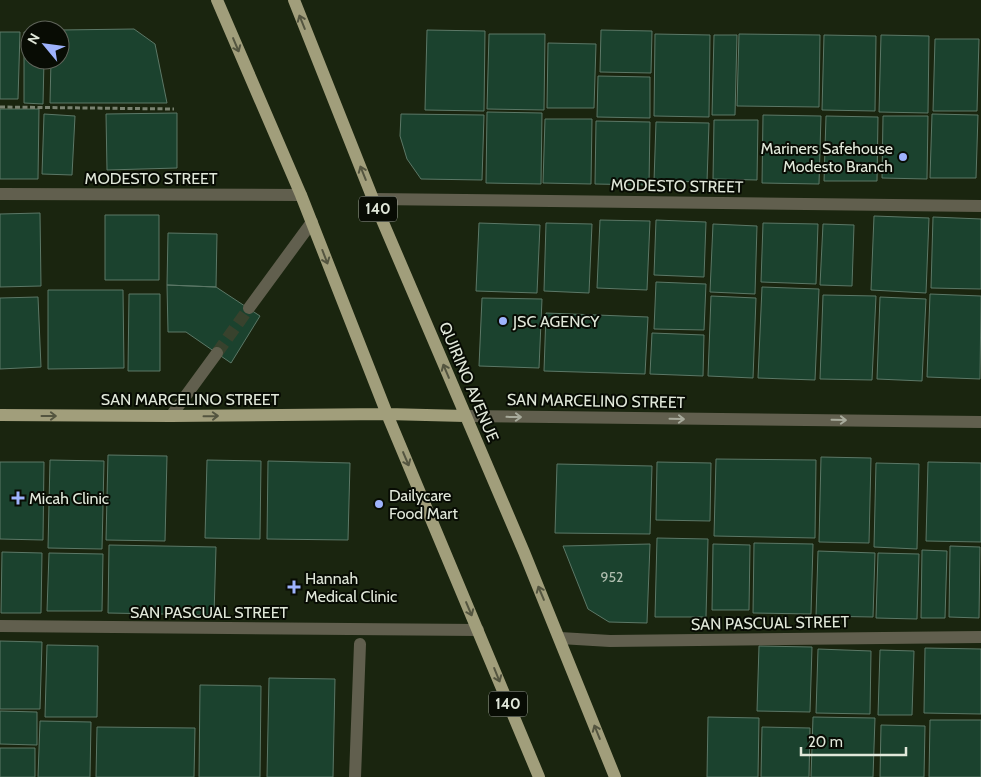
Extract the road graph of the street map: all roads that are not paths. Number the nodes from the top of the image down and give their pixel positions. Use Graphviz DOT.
graph roads {
  1 [pos="217,0"];
  2 [pos="294,0"];
  3 [pos="0,194"];
  4 [pos="301,195"];
  5 [pos="374,199"];
  6 [pos="981,206"];
  7 [pos="312,222"];
  8 [pos="249,308"];
  9 [pos="217,353"];
  10 [pos="387,414"];
  11 [pos="0,415"];
  12 [pos="171,416"];
  13 [pos="465,416"];
  14 [pos="981,422"];
  15 [pos="0,626"];
  16 [pos="478,630"];
  17 [pos="981,637"];
  18 [pos="560,638"];
  19 [pos="360,644"];
  20 [pos="355,777"];
  21 [pos="538,777"];
  22 [pos="615,777"];
  1 -- 4 [label="main road, 140, one-way"];
  5 -- 2 [label="main road, QUIRINO AVENUE / 140, one-way"];
  3 -- 4 [label="street, MODESTO STREET"];
  4 -- 7 [label="main road, 140"];
  5 -- 6 [label="street, MODESTO STREET"];
  13 -- 5 [label="main road, QUIRINO AVENUE / 140, one-way"];
  7 -- 8 [label="street"];
  7 -- 10 [label="main road, 140, one-way"];
  9 -- 12 [label="street"];
  12 -- 10 [label="main road, SAN MARCELINO STREET, one-way"];
  10 -- 13 [label="main road, SAN MARCELINO STREET"];
  10 -- 16 [label="main road, 140, one-way"];
  11 -- 12 [label="main road, SAN MARCELINO STREET, one-way"];
  13 -- 14 [label="street, SAN MARCELINO STREET, one-way"];
  18 -- 13 [label="main road, QUIRINO AVENUE / 140, one-way"];
  15 -- 16 [label="street, SAN PASCUAL STREET"];
  16 -- 21 [label="main road, 140, one-way"];
  17 -- 18 [label="street, SAN PASCUAL STREET"];
  22 -- 18 [label="main road, QUIRINO AVENUE / 140, one-way"];
  19 -- 20 [label="street"];
}
